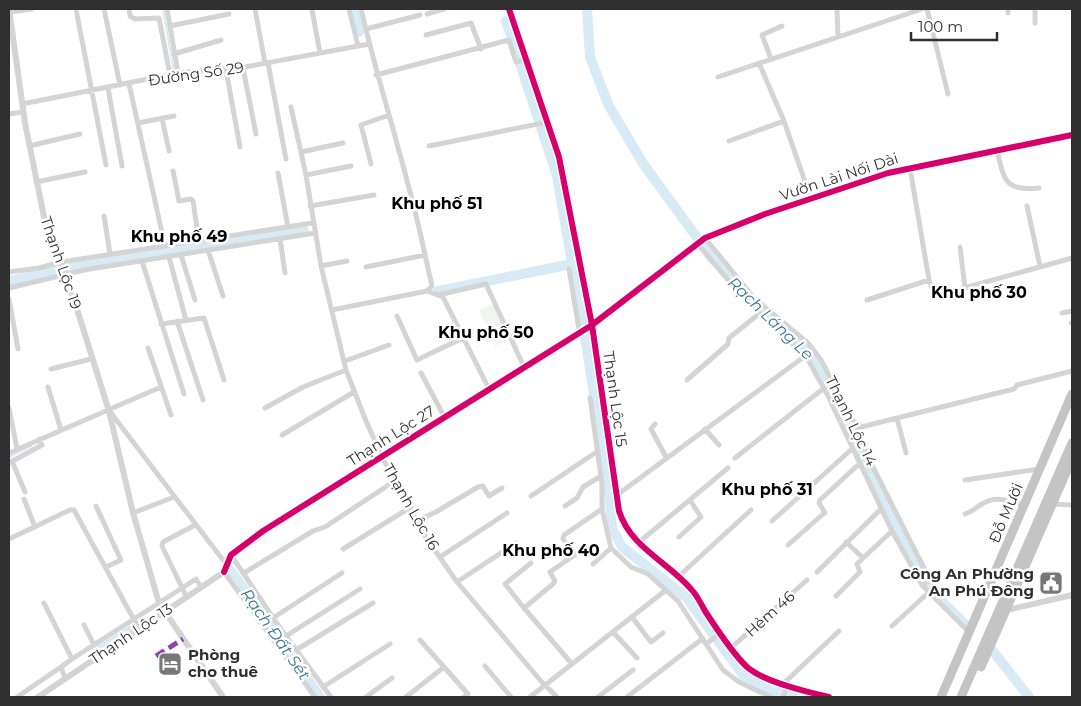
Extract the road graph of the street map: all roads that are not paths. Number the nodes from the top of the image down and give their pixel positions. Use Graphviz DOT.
graph roads {
  1 [pos="32,9"];
  2 [pos="76,9"];
  3 [pos="104,9"];
  4 [pos="129,9"];
  5 [pos="167,9"];
  6 [pos="255,9"];
  7 [pos="349,9"];
  8 [pos="361,9"];
  9 [pos="444,9"];
  10 [pos="509,9"];
  11 [pos="837,9"];
  12 [pos="922,9"];
  13 [pos="928,9"];
  14 [pos="1035,9"];
  15 [pos="312,10"];
  16 [pos="10,13"];
  17 [pos="229,14"];
  18 [pos="427,14"];
  19 [pos="420,15"];
  20 [pos="1035,23"];
  21 [pos="170,26"];
  22 [pos="782,26"];
  23 [pos="366,29"];
  24 [pos="426,35"];
  25 [pos="838,37"];
  26 [pos="221,40"];
  27 [pos="369,44"];
  28 [pos="358,46"];
  29 [pos="481,49"];
  30 [pos="320,53"];
  31 [pos="174,54"];
  32 [pos="771,59"];
  33 [pos="522,61"];
  34 [pos="267,63"];
  35 [pos="759,63"];
  36 [pos="243,68"];
  37 [pos="226,70"];
  38 [pos="178,73"];
  39 [pos="170,75"];
  40 [pos="376,75"];
  41 [pos="718,77"];
  42 [pos="129,84"];
  43 [pos="120,85"];
  44 [pos="108,88"];
  45 [pos="92,91"];
  46 [pos="948,94"];
  47 [pos="291,107"];
  48 [pos="23,108"];
  49 [pos="9,114"];
  50 [pos="388,115"];
  51 [pos="174,116"];
  52 [pos="162,118"];
  53 [pos="784,120"];
  54 [pos="546,122"];
  55 [pos="138,123"];
  56 [pos="80,134"];
  57 [pos="256,134"];
  58 [pos="1072,134"];
  59 [pos="729,141"];
  60 [pos="343,143"];
  61 [pos="29,146"];
  62 [pos="428,146"];
  63 [pos="240,147"];
  64 [pos="997,150"];
  65 [pos="169,151"];
  66 [pos="302,152"];
  67 [pos="286,159"];
  68 [pos="371,164"];
  69 [pos="106,165"];
  70 [pos="122,166"];
  71 [pos="351,166"];
  72 [pos="910,168"];
  73 [pos="172,170"];
  74 [pos="84,172"];
  75 [pos="278,173"];
  76 [pos="306,175"];
  77 [pos="36,182"];
  78 [pos="1039,188"];
  79 [pos="374,194"];
  80 [pos="811,199"];
  81 [pos="310,206"];
  82 [pos="1027,206"];
  83 [pos="104,216"];
  84 [pos="313,222"];
  85 [pos="288,227"];
  86 [pos="316,233"];
  87 [pos="280,239"];
  88 [pos="199,241"];
  89 [pos="700,241"];
  90 [pos="165,246"];
  91 [pos="960,246"];
  92 [pos="208,250"];
  93 [pos="110,254"];
  94 [pos="181,255"];
  95 [pos="425,255"];
  96 [pos="169,257"];
  97 [pos="1072,258"];
  98 [pos="142,261"];
  99 [pos="347,261"];
  100 [pos="61,262"];
  101 [pos="322,266"];
  102 [pos="366,266"];
  103 [pos="1040,266"];
  104 [pos="569,269"];
  105 [pos="9,272"];
  106 [pos="285,273"];
  107 [pos="66,274"];
  108 [pos="929,280"];
  109 [pos="9,288"];
  110 [pos="965,288"];
  111 [pos="427,291"];
  112 [pos="438,295"];
  113 [pos="224,296"];
  114 [pos="9,299"];
  115 [pos="195,300"];
  116 [pos="867,300"];
  117 [pos="332,310"];
  118 [pos="1072,311"];
  119 [pos="760,313"];
  120 [pos="1062,313"];
  121 [pos="397,316"];
  122 [pos="186,320"];
  123 [pos="177,321"];
  124 [pos="160,324"];
  125 [pos="590,326"];
  126 [pos="580,332"];
  127 [pos="463,338"];
  128 [pos="389,345"];
  129 [pos="148,348"];
  130 [pos="18,349"];
  131 [pos="91,358"];
  132 [pos="808,358"];
  133 [pos="345,361"];
  134 [pos="524,367"];
  135 [pos="52,369"];
  136 [pos="346,370"];
  137 [pos="1072,371"];
  138 [pos="422,373"];
  139 [pos="224,380"];
  140 [pos="687,380"];
  141 [pos="48,387"];
  142 [pos="161,388"];
  143 [pos="824,388"];
  144 [pos="488,389"];
  145 [pos="837,389"];
  146 [pos="354,392"];
  147 [pos="184,394"];
  148 [pos="827,394"];
  149 [pos="1072,394"];
  150 [pos="590,398"];
  151 [pos="203,400"];
  152 [pos="603,402"];
  153 [pos="590,405"];
  154 [pos="9,408"];
  155 [pos="265,408"];
  156 [pos="1072,409"];
  157 [pos="109,411"];
  158 [pos="171,415"];
  159 [pos="445,418"];
  160 [pos="896,418"];
  161 [pos="655,424"];
  162 [pos="858,428"];
  163 [pos="705,429"];
  164 [pos="61,430"];
  165 [pos="282,434"];
  166 [pos="608,436"];
  167 [pos="39,439"];
  168 [pos="596,439"];
  169 [pos="1072,443"];
  170 [pos="719,445"];
  171 [pos="17,449"];
  172 [pos="852,449"];
  173 [pos="598,452"];
  174 [pos="9,453"];
  175 [pos="906,453"];
  176 [pos="382,457"];
  177 [pos="666,458"];
  178 [pos="735,458"];
  179 [pos="1072,459"];
  180 [pos="10,462"];
  181 [pos="859,464"];
  182 [pos="728,468"];
  183 [pos="1040,469"];
  184 [pos="601,476"];
  185 [pos="396,480"];
  186 [pos="965,480"];
  187 [pos="502,488"];
  188 [pos="24,492"];
  189 [pos="617,495"];
  190 [pos="531,496"];
  191 [pos="174,497"];
  192 [pos="24,499"];
  193 [pos="690,500"];
  194 [pos="1053,504"];
  195 [pos="1024,505"];
  196 [pos="1072,505"];
  197 [pos="96,506"];
  198 [pos="566,506"];
  199 [pos="411,507"];
  200 [pos="882,509"];
  201 [pos="602,510"];
  202 [pos="752,510"];
  203 [pos="133,513"];
  204 [pos="507,513"];
  205 [pos="965,514"];
  206 [pos="418,520"];
  207 [pos="772,521"];
  208 [pos="195,525"];
  209 [pos="35,526"];
  210 [pos="892,530"];
  211 [pos="679,538"];
  212 [pos="9,539"];
  213 [pos="846,542"];
  214 [pos="516,543"];
  215 [pos="638,543"];
  216 [pos="567,544"];
  217 [pos="788,545"];
  218 [pos="611,548"];
  219 [pos="343,549"];
  220 [pos="579,552"];
  221 [pos="231,555"];
  222 [pos="440,557"];
  223 [pos="863,558"];
  224 [pos="531,563"];
  225 [pos="226,564"];
  226 [pos="593,564"];
  227 [pos="106,567"];
  228 [pos="224,572"];
  229 [pos="817,572"];
  230 [pos="244,573"];
  231 [pos="342,573"];
  232 [pos="679,576"];
  233 [pos="808,580"];
  234 [pos="457,582"];
  235 [pos="922,585"];
  236 [pos="182,588"];
  237 [pos="201,588"];
  238 [pos="360,589"];
  239 [pos="666,590"];
  240 [pos="928,593"];
  241 [pos="1072,595"];
  242 [pos="186,596"];
  243 [pos="836,596"];
  244 [pos="44,603"];
  245 [pos="159,603"];
  246 [pos="373,603"];
  247 [pos="524,608"];
  248 [pos="1003,611"];
  249 [pos="164,612"];
  250 [pos="632,617"];
  251 [pos="273,618"];
  252 [pos="134,619"];
  253 [pos="84,625"];
  254 [pos="892,626"];
  255 [pos="139,629"];
  256 [pos="839,631"];
  257 [pos="613,632"];
  258 [pos="969,632"];
  259 [pos="663,633"];
  260 [pos="721,633"];
  261 [pos="286,636"];
  262 [pos="702,638"];
  263 [pos="420,640"];
  264 [pos="390,644"];
  265 [pos="706,644"];
  266 [pos="92,647"];
  267 [pos="732,647"];
  268 [pos="296,650"];
  269 [pos="98,657"];
  270 [pos="637,658"];
  271 [pos="72,659"];
  272 [pos="572,664"];
  273 [pos="61,666"];
  274 [pos="485,666"];
  275 [pos="444,668"];
  276 [pos="633,670"];
  277 [pos="65,678"];
  278 [pos="392,678"];
  279 [pos="544,685"];
  280 [pos="785,685"];
  281 [pos="323,687"];
  282 [pos="41,696"];
  283 [pos="467,696"];
  284 [pos="17,697"];
  285 [pos="223,697"];
  286 [pos="315,697"];
  287 [pos="331,697"];
  288 [pos="366,697"];
  289 [pos="406,697"];
  290 [pos="511,697"];
  291 [pos="530,697"];
  292 [pos="557,697"];
  293 [pos="598,697"];
  294 [pos="628,697"];
  295 [pos="771,697"];
  296 [pos="783,697"];
  297 [pos="829,697"];
  298 [pos="941,697"];
  299 [pos="947,697"];
  300 [pos="961,697"];
  301 [pos="967,697"];
  1 -- 16 [label="street"];
  2 -- 45 [label="street"];
  3 -- 43 [label="street"];
  4 -- 39 [label="street"];
  5 -- 21 [label="street"];
  6 -- 34 [label="street"];
  7 -- 28 [label="street"];
  8 -- 23 [label="street"];
  9 -- 18 [label="street"];
  10 -- 33 [label="street, Thạnh Lộc 15"];
  11 -- 25 [label="street"];
  12 -- 25 [label="street"];
  13 -- 46 [label="street"];
  14 -- 20 [label="street"];
  15 -- 30 [label="street"];
  16 -- 48 [label="street, Thạnh Lộc 19"];
  17 -- 21 [label="street"];
  19 -- 23 [label="street"];
  21 -- 31 [label="street"];
  22 -- 32 [label="street"];
  23 -- 27 [label="street"];
  24 -- 29 [label="street"];
  25 -- 32 [label="street"];
  26 -- 31 [label="street"];
  27 -- 28 [label="street, Đường Số 29"];
  27 -- 40 [label="street"];
  28 -- 30 [label="street, Đường Số 29"];
  29 -- 33 [label="street"];
  29 -- 40 [label="street"];
  30 -- 34 [label="street, Đường Số 29"];
  31 -- 38 [label="street"];
  32 -- 35 [label="street"];
  33 -- 54 [label="street, Thạnh Lộc 15"];
  34 -- 36 [label="street, Đường Số 29"];
  34 -- 67 [label="street"];
  35 -- 41 [label="street"];
  35 -- 53 [label="street"];
  36 -- 37 [label="street, Đường Số 29"];
  36 -- 57 [label="street"];
  37 -- 38 [label="street, Đường Số 29"];
  37 -- 63 [label="street"];
  38 -- 39 [label="street, Đường Số 29"];
  39 -- 42 [label="street, Đường Số 29"];
  40 -- 50 [label="street"];
  42 -- 43 [label="street, Đường Số 29"];
  42 -- 55 [label="street"];
  43 -- 44 [label="street, Đường Số 29"];
  44 -- 45 [label="street, Đường Số 29"];
  44 -- 70 [label="street"];
  45 -- 48 [label="street, Đường Số 29"];
  45 -- 69 [label="street"];
  47 -- 66 [label="street, Thạnh Lộc 16"];
  48 -- 49 [label="street, Đường Số 29"];
  48 -- 61 [label="street, Thạnh Lộc 19"];
  50 -- 68 [label="street"];
  50 -- 95 [label="street"];
  51 -- 52 [label="street"];
  52 -- 55 [label="street"];
  52 -- 65 [label="street"];
  53 -- 59 [label="street"];
  53 -- 80 [label="street"];
  54 -- 62 [label="street"];
  54 -- 125 [label="street, Thạnh Lộc 15"];
  55 -- 90 [label="street"];
  56 -- 61 [label="street"];
  58 -- 64 [label="street, Vườn Lài Nối Dài"];
  60 -- 66 [label="street"];
  61 -- 77 [label="street, Thạnh Lộc 19"];
  64 -- 72 [label="street, Vườn Lài Nối Dài"];
  64 -- 78 [label="street"];
  66 -- 76 [label="street, Thạnh Lộc 16"];
  71 -- 76 [label="street"];
  72 -- 80 [label="street, Vườn Lài Nối Dài"];
  72 -- 108 [label="street"];
  73 -- 88 [label="street"];
  74 -- 77 [label="street"];
  75 -- 85 [label="street"];
  76 -- 81 [label="street, Thạnh Lộc 16"];
  77 -- 100 [label="street, Thạnh Lộc 19"];
  79 -- 81 [label="street"];
  80 -- 89 [label="street, Vườn Lài Nối Dài"];
  81 -- 84 [label="street, Thạnh Lộc 16"];
  82 -- 103 [label="street"];
  83 -- 93 [label="street"];
  84 -- 85 [label="street"];
  84 -- 86 [label="street, Thạnh Lộc 16"];
  85 -- 88 [label="street"];
  86 -- 87 [label="street"];
  86 -- 101 [label="street, Thạnh Lộc 16"];
  87 -- 92 [label="street"];
  87 -- 106 [label="street"];
  88 -- 90 [label="street"];
  89 -- 119 [label="street, Thạnh Lộc 14"];
  89 -- 125 [label="street, Vườn Lài Nối Dài"];
  89 -- 145 [label="street, Thạnh Lộc 14"];
  90 -- 93 [label="street"];
  91 -- 110 [label="street"];
  92 -- 94 [label="street"];
  92 -- 113 [label="street"];
  93 -- 100 [label="street"];
  94 -- 96 [label="street"];
  94 -- 115 [label="street"];
  95 -- 102 [label="street"];
  95 -- 111 [label="street"];
  96 -- 98 [label="street"];
  96 -- 122 [label="street"];
  97 -- 103 [label="street"];
  98 -- 107 [label="street"];
  98 -- 124 [label="street"];
  99 -- 101 [label="street"];
  100 -- 105 [label="street"];
  100 -- 107 [label="street, Thạnh Lộc 19"];
  101 -- 117 [label="street, Thạnh Lộc 16"];
  103 -- 110 [label="street"];
  104 -- 126 [label="street"];
  107 -- 109 [label="street"];
  107 -- 131 [label="street, Thạnh Lộc 19"];
  108 -- 110 [label="street"];
  108 -- 116 [label="street"];
  111 -- 112 [label="street"];
  111 -- 117 [label="street"];
  112 -- 127 [label="street"];
  112 -- 134 [label="street"];
  114 -- 130 [label="street"];
  117 -- 133 [label="street, Thạnh Lộc 16"];
  118 -- 120 [label="street"];
  119 -- 132 [label="street, Thạnh Lộc 14"];
  119 -- 140 [label="street"];
  121 -- 127 [label="street"];
  122 -- 123 [label="street"];
  122 -- 139 [label="street"];
  123 -- 124 [label="street"];
  123 -- 151 [label="street"];
  124 -- 147 [label="street"];
  125 -- 126 [label="street, Thạnh Lộc 27"];
  125 -- 152 [label="street, Thạnh Lộc 15"];
  126 -- 134 [label="street, Thạnh Lộc 27"];
  127 -- 144 [label="street"];
  128 -- 133 [label="street"];
  129 -- 142 [label="street"];
  131 -- 135 [label="street"];
  131 -- 157 [label="street, Thạnh Lộc 19"];
  132 -- 143 [label="street, Thạnh Lộc 14"];
  132 -- 163 [label="street"];
  133 -- 136 [label="street, Thạnh Lộc 16"];
  134 -- 144 [label="street, Thạnh Lộc 27"];
  136 -- 146 [label="street, Thạnh Lộc 16"];
  136 -- 155 [label="street"];
  137 -- 160 [label="street"];
  138 -- 159 [label="street"];
  141 -- 164 [label="street"];
  142 -- 157 [label="street"];
  142 -- 158 [label="street"];
  143 -- 148 [label="street, Thạnh Lộc 14"];
  143 -- 178 [label="street"];
  144 -- 159 [label="street, Thạnh Lộc 27"];
  145 -- 148 [label="street"];
  145 -- 162 [label="street, Thạnh Lộc 14"];
  146 -- 165 [label="street"];
  146 -- 176 [label="street, Thạnh Lộc 16"];
  148 -- 172 [label="street, Thạnh Lộc 14"];
  149 -- 183 [label="highway, Đỗ Mười"];
  150 -- 153 [label="street, Thạnh Lộc 15"];
  152 -- 153 [label="street"];
  152 -- 166 [label="street, Thạnh Lộc 15"];
  153 -- 168 [label="street, Thạnh Lộc 15"];
  154 -- 171 [label="street"];
  156 -- 299 [label="highway, Đỗ Mười"];
  157 -- 164 [label="street"];
  157 -- 191 [label="street"];
  157 -- 203 [label="street, Thạnh Lộc 19"];
  159 -- 176 [label="street, Thạnh Lộc 27"];
  160 -- 162 [label="street"];
  160 -- 175 [label="street"];
  161 -- 177 [label="street"];
  162 -- 235 [label="street, Thạnh Lộc 14"];
  163 -- 170 [label="street"];
  163 -- 177 [label="street"];
  164 -- 167 [label="street"];
  166 -- 168 [label="street"];
  166 -- 189 [label="street, Thạnh Lộc 15"];
  167 -- 171 [label="street"];
  167 -- 180 [label="street"];
  168 -- 173 [label="street, Thạnh Lộc 15"];
  169 -- 248 [label="highway"];
  171 -- 174 [label="street"];
  172 -- 181 [label="street, Thạnh Lộc 14"];
  172 -- 207 [label="street"];
  173 -- 184 [label="street, Thạnh Lộc 15"];
  173 -- 190 [label="street"];
  176 -- 185 [label="street, Thạnh Lộc 16"];
  176 -- 221 [label="street, Thạnh Lộc 27"];
  177 -- 189 [label="street"];
  179 -- 194 [label="highway"];
  180 -- 188 [label="street"];
  181 -- 200 [label="street, Thạnh Lộc 14"];
  181 -- 217 [label="street"];
  182 -- 193 [label="street"];
  183 -- 186 [label="street"];
  183 -- 195 [label="highway, Đỗ Mười"];
  184 -- 198 [label="street"];
  184 -- 201 [label="street, Thạnh Lộc 15"];
  185 -- 199 [label="street, Thạnh Lộc 16"];
  185 -- 230 [label="street"];
  187 -- 206 [label="street"];
  189 -- 215 [label="street, Thạnh Lộc 15"];
  191 -- 203 [label="street"];
  191 -- 208 [label="street"];
  192 -- 209 [label="street"];
  193 -- 211 [label="street"];
  193 -- 215 [label="street"];
  194 -- 196 [label="street"];
  194 -- 248 [label="highway"];
  195 -- 205 [label="street"];
  195 -- 258 [label="highway, Đỗ Mười"];
  197 -- 227 [label="street"];
  199 -- 206 [label="street, Thạnh Lộc 16"];
  199 -- 219 [label="street"];
  200 -- 210 [label="street, Thạnh Lộc 14"];
  200 -- 213 [label="street"];
  201 -- 216 [label="street"];
  201 -- 218 [label="street, Thạnh Lộc 15"];
  202 -- 232 [label="street"];
  203 -- 245 [label="street, Thạnh Lộc 19"];
  204 -- 222 [label="street"];
  206 -- 222 [label="street, Thạnh Lộc 16"];
  208 -- 225 [label="street"];
  208 -- 236 [label="street"];
  209 -- 212 [label="street"];
  209 -- 227 [label="street"];
  210 -- 223 [label="street"];
  210 -- 235 [label="street, Thạnh Lộc 14"];
  213 -- 223 [label="street"];
  213 -- 229 [label="street"];
  214 -- 234 [label="street"];
  215 -- 232 [label="street, Thạnh Lộc 15"];
  218 -- 226 [label="street"];
  218 -- 239 [label="street"];
  220 -- 247 [label="street"];
  221 -- 225 [label="street, Thạnh Lộc 27"];
  221 -- 230 [label="street"];
  222 -- 234 [label="street, Thạnh Lộc 16"];
  223 -- 243 [label="street"];
  224 -- 247 [label="street"];
  225 -- 228 [label="street, Thạnh Lộc 27"];
  227 -- 252 [label="street"];
  228 -- 237 [label="street, Thạnh Lộc 13"];
  228 -- 286 [label="street"];
  230 -- 251 [label="street"];
  231 -- 251 [label="street"];
  232 -- 260 [label="street, Thạnh Lộc 15"];
  233 -- 267 [label="street, Hẻm 46"];
  234 -- 279 [label="street, Thạnh Lộc 16"];
  235 -- 240 [label="street, Thạnh Lộc 14"];
  236 -- 237 [label="street"];
  236 -- 242 [label="street"];
  236 -- 245 [label="street"];
  237 -- 242 [label="street, Thạnh Lộc 13"];
  238 -- 261 [label="street"];
  239 -- 250 [label="street"];
  239 -- 262 [label="street"];
  240 -- 254 [label="street"];
  240 -- 258 [label="street, Thạnh Lộc 14"];
  241 -- 248 [label="street"];
  242 -- 249 [label="street, Thạnh Lộc 13"];
  244 -- 271 [label="street"];
  245 -- 249 [label="street, Thạnh Lộc 19"];
  245 -- 252 [label="street"];
  246 -- 268 [label="street"];
  247 -- 272 [label="street"];
  248 -- 300 [label="highway"];
  248 -- 301 [label="highway"];
  249 -- 255 [label="street, Thạnh Lộc 13"];
  249 -- 285 [label="street, Thạnh Lộc 19"];
  250 -- 257 [label="street"];
  250 -- 259 [label="street"];
  251 -- 261 [label="street"];
  252 -- 255 [label="street"];
  252 -- 266 [label="street"];
  253 -- 266 [label="street"];
  255 -- 269 [label="street, Thạnh Lộc 13"];
  256 -- 280 [label="street"];
  257 -- 270 [label="street"];
  257 -- 272 [label="street"];
  258 -- 298 [label="highway, Đỗ Mười"];
  260 -- 265 [label="street"];
  260 -- 267 [label="street, Thạnh Lộc 15"];
  261 -- 268 [label="street"];
  262 -- 265 [label="street"];
  262 -- 294 [label="street"];
  263 -- 275 [label="street"];
  264 -- 281 [label="street"];
  265 -- 295 [label="street"];
  266 -- 269 [label="street"];
  266 -- 271 [label="street"];
  267 -- 280 [label="street, Thạnh Lộc 15"];
  268 -- 281 [label="street"];
  269 -- 277 [label="street, Thạnh Lộc 13"];
  271 -- 273 [label="street"];
  272 -- 279 [label="street"];
  273 -- 277 [label="street"];
  273 -- 284 [label="street"];
  274 -- 290 [label="street"];
  275 -- 283 [label="street"];
  275 -- 289 [label="street"];
  276 -- 293 [label="street"];
  277 -- 282 [label="street, Thạnh Lộc 13"];
  278 -- 288 [label="street"];
  279 -- 291 [label="street"];
  279 -- 292 [label="street, Thạnh Lộc 16"];
  280 -- 296 [label="street"];
  280 -- 297 [label="street, Thạnh Lộc 15"];
  281 -- 287 [label="street"];
}
